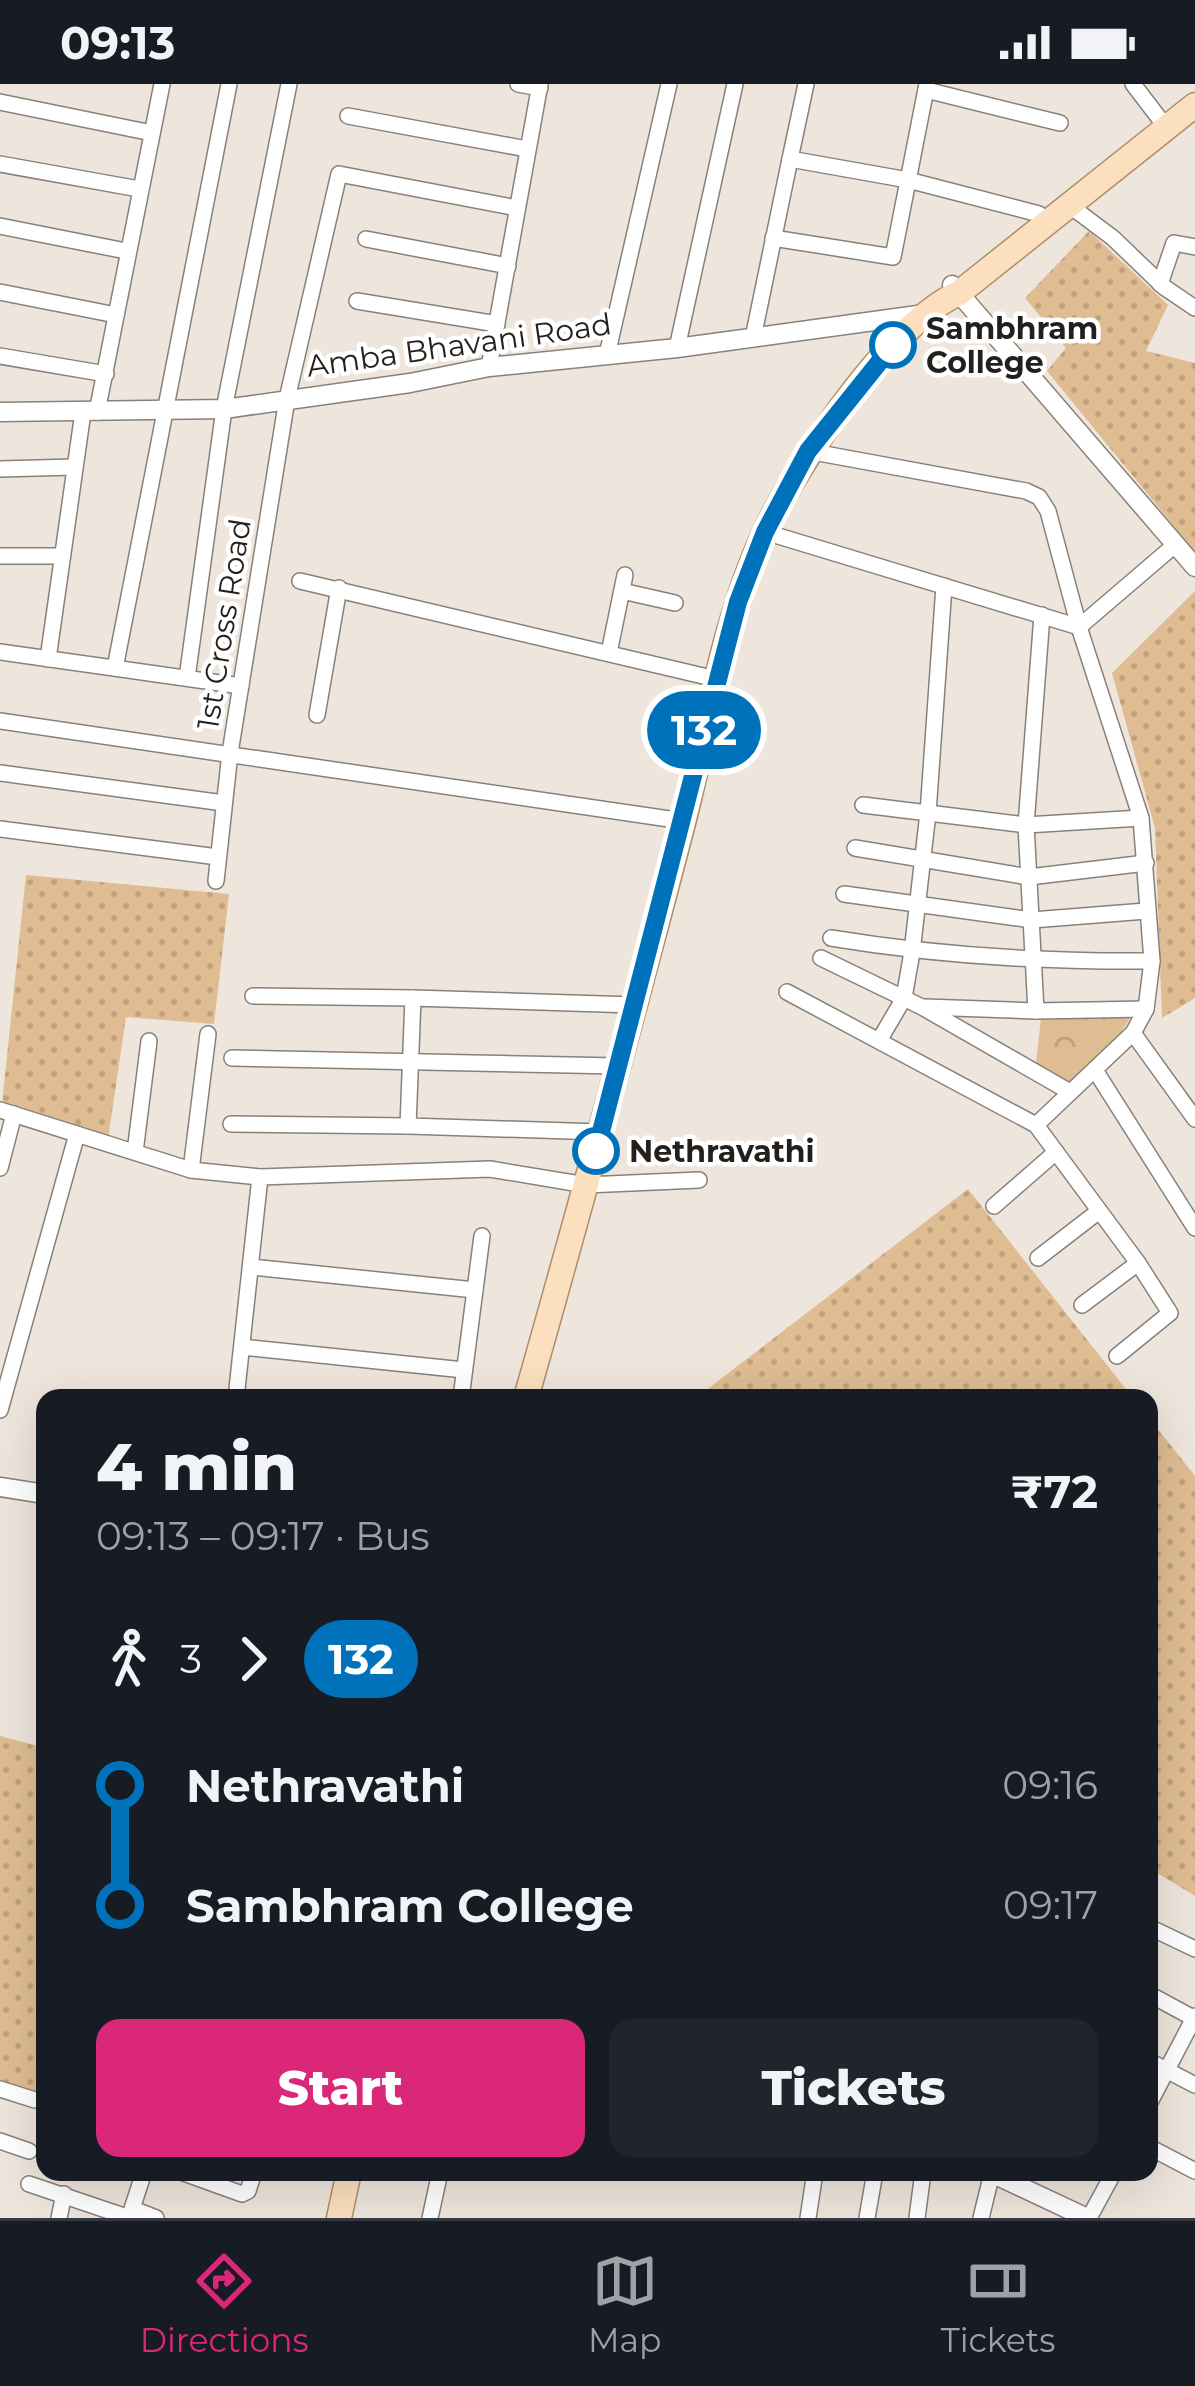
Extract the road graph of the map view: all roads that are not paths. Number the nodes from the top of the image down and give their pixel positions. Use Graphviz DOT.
graph roads {
  1 [pos="162,84"];
  2 [pos="230,84"];
  3 [pos="289,84"];
  4 [pos="518,84"];
  5 [pos="669,84"];
  6 [pos="735,84"];
  7 [pos="806,84"];
  8 [pos="1133,84"];
  9 [pos="540,86"];
  10 [pos="927,87"];
  11 [pos="1195,89"];
  12 [pos="0,102"];
  13 [pos="1195,105"];
  14 [pos="348,116"];
  15 [pos="1159,118"];
  16 [pos="1060,123"];
  17 [pos="152,133"];
  18 [pos="527,148"];
  19 [pos="790,159"];
  20 [pos="0,164"];
  21 [pos="908,181"];
  22 [pos="139,189"];
  23 [pos="1069,205"];
  24 [pos="517,208"];
  25 [pos="1042,219"];
  26 [pos="0,226"];
  27 [pos="773,238"];
  28 [pos="366,239"];
  29 [pos="1195,248"];
  30 [pos="126,251"];
  31 [pos="508,266"];
  32 [pos="1160,284"];
  33 [pos="0,292"];
  34 [pos="944,298"];
  35 [pos="357,301"];
  36 [pos="1195,308"];
  37 [pos="116,315"];
  38 [pos="497,324"];
  39 [pos="754,338"];
  40 [pos="677,348"];
  41 [pos="608,355"];
  42 [pos="0,356"];
  43 [pos="489,367"];
  44 [pos="106,374"];
  45 [pos="287,399"];
  46 [pos="224,409"];
  47 [pos="0,412"];
  48 [pos="90,412"];
  49 [pos="168,412"];
  50 [pos="808,451"];
  51 [pos="74,467"];
  52 [pos="0,469"];
  53 [pos="765,532"];
  54 [pos="1176,544"];
  55 [pos="62,556"];
  56 [pos="0,558"];
  57 [pos="1195,567"];
  58 [pos="300,581"];
  59 [pos="944,586"];
  60 [pos="339,589"];
  61 [pos="675,603"];
  62 [pos="1042,615"];
  63 [pos="1079,627"];
  64 [pos="0,652"];
  65 [pos="609,653"];
  66 [pos="48,658"];
  67 [pos="115,668"];
  68 [pos="187,678"];
  69 [pos="716,679"];
  70 [pos="241,686"];
  71 [pos="317,715"];
  72 [pos="0,722"];
  73 [pos="230,753"];
  74 [pos="0,773"];
  75 [pos="224,803"];
  76 [pos="863,805"];
  77 [pos="928,813"];
  78 [pos="1141,818"];
  79 [pos="683,821"];
  80 [pos="1026,825"];
  81 [pos="0,830"];
  82 [pos="855,848"];
  83 [pos="218,857"];
  84 [pos="923,860"];
  85 [pos="1146,863"];
  86 [pos="1029,877"];
  87 [pos="216,881"];
  88 [pos="844,894"];
  89 [pos="918,907"];
  90 [pos="1146,910"];
  91 [pos="1032,920"];
  92 [pos="831,938"];
  93 [pos="912,952"];
  94 [pos="821,958"];
  95 [pos="1152,961"];
  96 [pos="1033,962"];
  97 [pos="788,992"];
  98 [pos="253,996"];
  99 [pos="413,998"];
  100 [pos="904,998"];
  101 [pos="634,1005"];
  102 [pos="922,1007"];
  103 [pos="1146,1010"];
  104 [pos="1036,1011"];
  105 [pos="1133,1033"];
  106 [pos="208,1034"];
  107 [pos="880,1039"];
  108 [pos="149,1041"];
  109 [pos="232,1058"];
  110 [pos="411,1058"];
  111 [pos="618,1066"];
  112 [pos="1096,1070"];
  113 [pos="1070,1092"];
  114 [pos="7,1112"];
  115 [pos="1195,1120"];
  116 [pos="231,1124"];
  117 [pos="1036,1125"];
  118 [pos="408,1126"];
  119 [pos="601,1132"];
  120 [pos="77,1134"];
  121 [pos="135,1152"];
  122 [pos="1056,1152"];
  123 [pos="0,1168"];
  124 [pos="191,1170"];
  125 [pos="260,1177"];
  126 [pos="699,1180"];
  127 [pos="586,1185"];
  128 [pos="994,1206"];
  129 [pos="1099,1210"];
  130 [pos="1195,1228"];
  131 [pos="482,1236"];
  132 [pos="1038,1258"];
  133 [pos="1138,1263"];
  134 [pos="252,1267"];
  135 [pos="475,1290"];
  136 [pos="1082,1305"];
  137 [pos="242,1347"];
  138 [pos="1117,1356"];
  139 [pos="464,1370"];
  140 [pos="237,1389"];
  141 [pos="461,1389"];
  142 [pos="529,1389"];
  143 [pos="0,1410"];
  144 [pos="0,1487"];
  145 [pos="36,1493"];
  146 [pos="1158,1931"];
  147 [pos="1195,1949"];
  148 [pos="1158,1999"];
  149 [pos="1195,2018"];
  150 [pos="1158,2066"];
  151 [pos="1167,2070"];
  152 [pos="1195,2085"];
  153 [pos="1158,2087"];
  154 [pos="0,2089"];
  155 [pos="34,2100"];
  156 [pos="0,2141"];
  157 [pos="29,2151"];
  158 [pos="1158,2152"];
  159 [pos="1195,2170"];
  160 [pos="141,2181"];
  161 [pos="207,2181"];
  162 [pos="251,2181"];
  163 [pos="347,2181"];
  164 [pos="438,2181"];
  165 [pos="814,2181"];
  166 [pos="873,2181"];
  167 [pos="922,2181"];
  168 [pos="989,2181"];
  169 [pos="1007,2181"];
  170 [pos="1107,2181"];
  171 [pos="29,2184"];
  172 [pos="64,2194"];
  173 [pos="131,2215"];
  174 [pos="1079,2216"];
  175 [pos="59,2218"];
  176 [pos="156,2218"];
  177 [pos="339,2218"];
  178 [pos="430,2218"];
  179 [pos="808,2218"];
  180 [pos="867,2218"];
  181 [pos="917,2218"];
  182 [pos="981,2218"];
  1 -- 17 [label="street"];
  2 -- 49 [label="street"];
  3 -- 46 [label="street"];
  4 -- 9 [label="street"];
  5 -- 41 [label="street"];
  6 -- 40 [label="street"];
  7 -- 19 [label="street"];
  8 -- 15 [label="street"];
  9 -- 18 [label="street"];
  10 -- 16 [label="street"];
  10 -- 21 [label="street"];
  11 -- 15 [label="main road"];
  12 -- 17 [label="street"];
  13 -- 23 [label="main road"];
  14 -- 18 [label="street"];
  15 -- 25 [label="main road"];
  17 -- 22 [label="street"];
  18 -- 24 [label="street"];
  19 -- 21 [label="street"];
  19 -- 27 [label="street"];
  20 -- 22 [label="street"];
  21 -- 25 [label="street"];
  21 -- 27 [label="street"];
  22 -- 30 [label="street"];
  23 -- 25 [label="main road"];
  23 -- 32 [label="street"];
  24 -- 31 [label="street"];
  24 -- 45 [label="street, 1st Cross Road"];
  25 -- 34 [label="main road"];
  26 -- 30 [label="street"];
  27 -- 39 [label="street"];
  28 -- 31 [label="street"];
  29 -- 32 [label="street"];
  30 -- 37 [label="street"];
  31 -- 38 [label="street"];
  32 -- 36 [label="street"];
  33 -- 37 [label="street"];
  34 -- 39 [label="street, Amba Bhavani Road"];
  34 -- 50 [label="main road"];
  34 -- 54 [label="street"];
  35 -- 38 [label="street"];
  37 -- 44 [label="street"];
  38 -- 43 [label="street"];
  39 -- 40 [label="street, Amba Bhavani Road"];
  40 -- 41 [label="street, Amba Bhavani Road"];
  41 -- 43 [label="street, Amba Bhavani Road"];
  42 -- 44 [label="street"];
  43 -- 45 [label="street, Amba Bhavani Road"];
  44 -- 48 [label="street"];
  45 -- 46 [label="street, Amba Bhavani Road"];
  45 -- 70 [label="street, 1st Cross Road"];
  46 -- 49 [label="street, Amba Bhavani Road"];
  46 -- 68 [label="street"];
  47 -- 48 [label="street, Amba Bhavani Road"];
  48 -- 49 [label="street, Amba Bhavani Road"];
  48 -- 51 [label="street"];
  49 -- 67 [label="street"];
  50 -- 53 [label="main road"];
  50 -- 63 [label="street"];
  51 -- 52 [label="street"];
  51 -- 55 [label="street"];
  53 -- 59 [label="street"];
  53 -- 69 [label="main road"];
  54 -- 57 [label="street"];
  54 -- 63 [label="street"];
  55 -- 56 [label="street"];
  55 -- 66 [label="street"];
  58 -- 60 [label="street"];
  59 -- 62 [label="street"];
  59 -- 77 [label="street"];
  60 -- 65 [label="street"];
  60 -- 71 [label="street"];
  61 -- 65 [label="street"];
  62 -- 63 [label="street"];
  62 -- 80 [label="street"];
  63 -- 78 [label="street"];
  64 -- 66 [label="street"];
  65 -- 69 [label="street"];
  66 -- 67 [label="street"];
  67 -- 68 [label="street"];
  68 -- 70 [label="street"];
  69 -- 79 [label="main road"];
  70 -- 73 [label="street, 1st Cross Road"];
  72 -- 73 [label="street"];
  73 -- 75 [label="street, 1st Cross Road"];
  73 -- 79 [label="street"];
  74 -- 75 [label="street"];
  75 -- 83 [label="street, 1st Cross Road"];
  76 -- 77 [label="street"];
  77 -- 80 [label="street"];
  77 -- 84 [label="street"];
  78 -- 80 [label="street"];
  78 -- 85 [label="street"];
  79 -- 101 [label="main road"];
  80 -- 86 [label="street"];
  81 -- 83 [label="street"];
  82 -- 84 [label="street"];
  83 -- 87 [label="street, 1st Cross Road"];
  84 -- 86 [label="street"];
  84 -- 89 [label="street"];
  85 -- 86 [label="street"];
  85 -- 90 [label="street"];
  86 -- 91 [label="street"];
  88 -- 89 [label="street"];
  89 -- 91 [label="street"];
  89 -- 93 [label="street"];
  90 -- 91 [label="street"];
  90 -- 95 [label="street"];
  91 -- 96 [label="street"];
  92 -- 93 [label="street"];
  93 -- 96 [label="street"];
  93 -- 100 [label="street"];
  94 -- 100 [label="street"];
  95 -- 96 [label="street"];
  95 -- 103 [label="street"];
  96 -- 104 [label="street"];
  97 -- 107 [label="street"];
  98 -- 99 [label="street"];
  99 -- 101 [label="street"];
  99 -- 110 [label="street"];
  100 -- 102 [label="street"];
  100 -- 107 [label="street"];
  101 -- 111 [label="main road"];
  102 -- 104 [label="street"];
  102 -- 113 [label="street"];
  103 -- 104 [label="street"];
  103 -- 105 [label="street"];
  105 -- 112 [label="street"];
  105 -- 115 [label="street"];
  106 -- 124 [label="street"];
  107 -- 117 [label="street"];
  108 -- 121 [label="street"];
  109 -- 110 [label="street"];
  110 -- 111 [label="street"];
  110 -- 118 [label="street"];
  111 -- 119 [label="main road"];
  112 -- 113 [label="street"];
  112 -- 130 [label="street"];
  113 -- 117 [label="street"];
  114 -- 120 [label="street"];
  114 -- 123 [label="street"];
  116 -- 118 [label="street"];
  117 -- 122 [label="street"];
  118 -- 119 [label="street"];
  119 -- 127 [label="main road"];
  120 -- 121 [label="street"];
  120 -- 143 [label="street"];
  121 -- 124 [label="street"];
  122 -- 128 [label="street"];
  122 -- 129 [label="street"];
  124 -- 125 [label="street"];
  125 -- 127 [label="street"];
  125 -- 134 [label="street"];
  126 -- 127 [label="street"];
  127 -- 142 [label="main road"];
  129 -- 132 [label="street"];
  129 -- 133 [label="street"];
  131 -- 135 [label="street"];
  133 -- 136 [label="street"];
  133 -- 138 [label="street"];
  134 -- 135 [label="street"];
  134 -- 137 [label="street"];
  135 -- 139 [label="street"];
  137 -- 139 [label="street"];
  137 -- 140 [label="street"];
  139 -- 141 [label="street"];
  144 -- 145 [label="street"];
  146 -- 147 [label="street"];
  148 -- 149 [label="street"];
  149 -- 151 [label="street"];
  150 -- 151 [label="street"];
  151 -- 152 [label="street"];
  151 -- 153 [label="street"];
  154 -- 155 [label="street"];
  156 -- 157 [label="street"];
  158 -- 159 [label="street"];
  160 -- 173 [label="street"];
  161 -- 162 [label="street"];
  163 -- 177 [label="main road"];
  164 -- 178 [label="street"];
  165 -- 179 [label="street"];
  166 -- 180 [label="street"];
  167 -- 181 [label="street"];
  168 -- 182 [label="street"];
  169 -- 174 [label="street"];
  170 -- 174 [label="street"];
  171 -- 172 [label="street"];
  172 -- 173 [label="street"];
  172 -- 175 [label="street"];
  173 -- 176 [label="street"];
}
